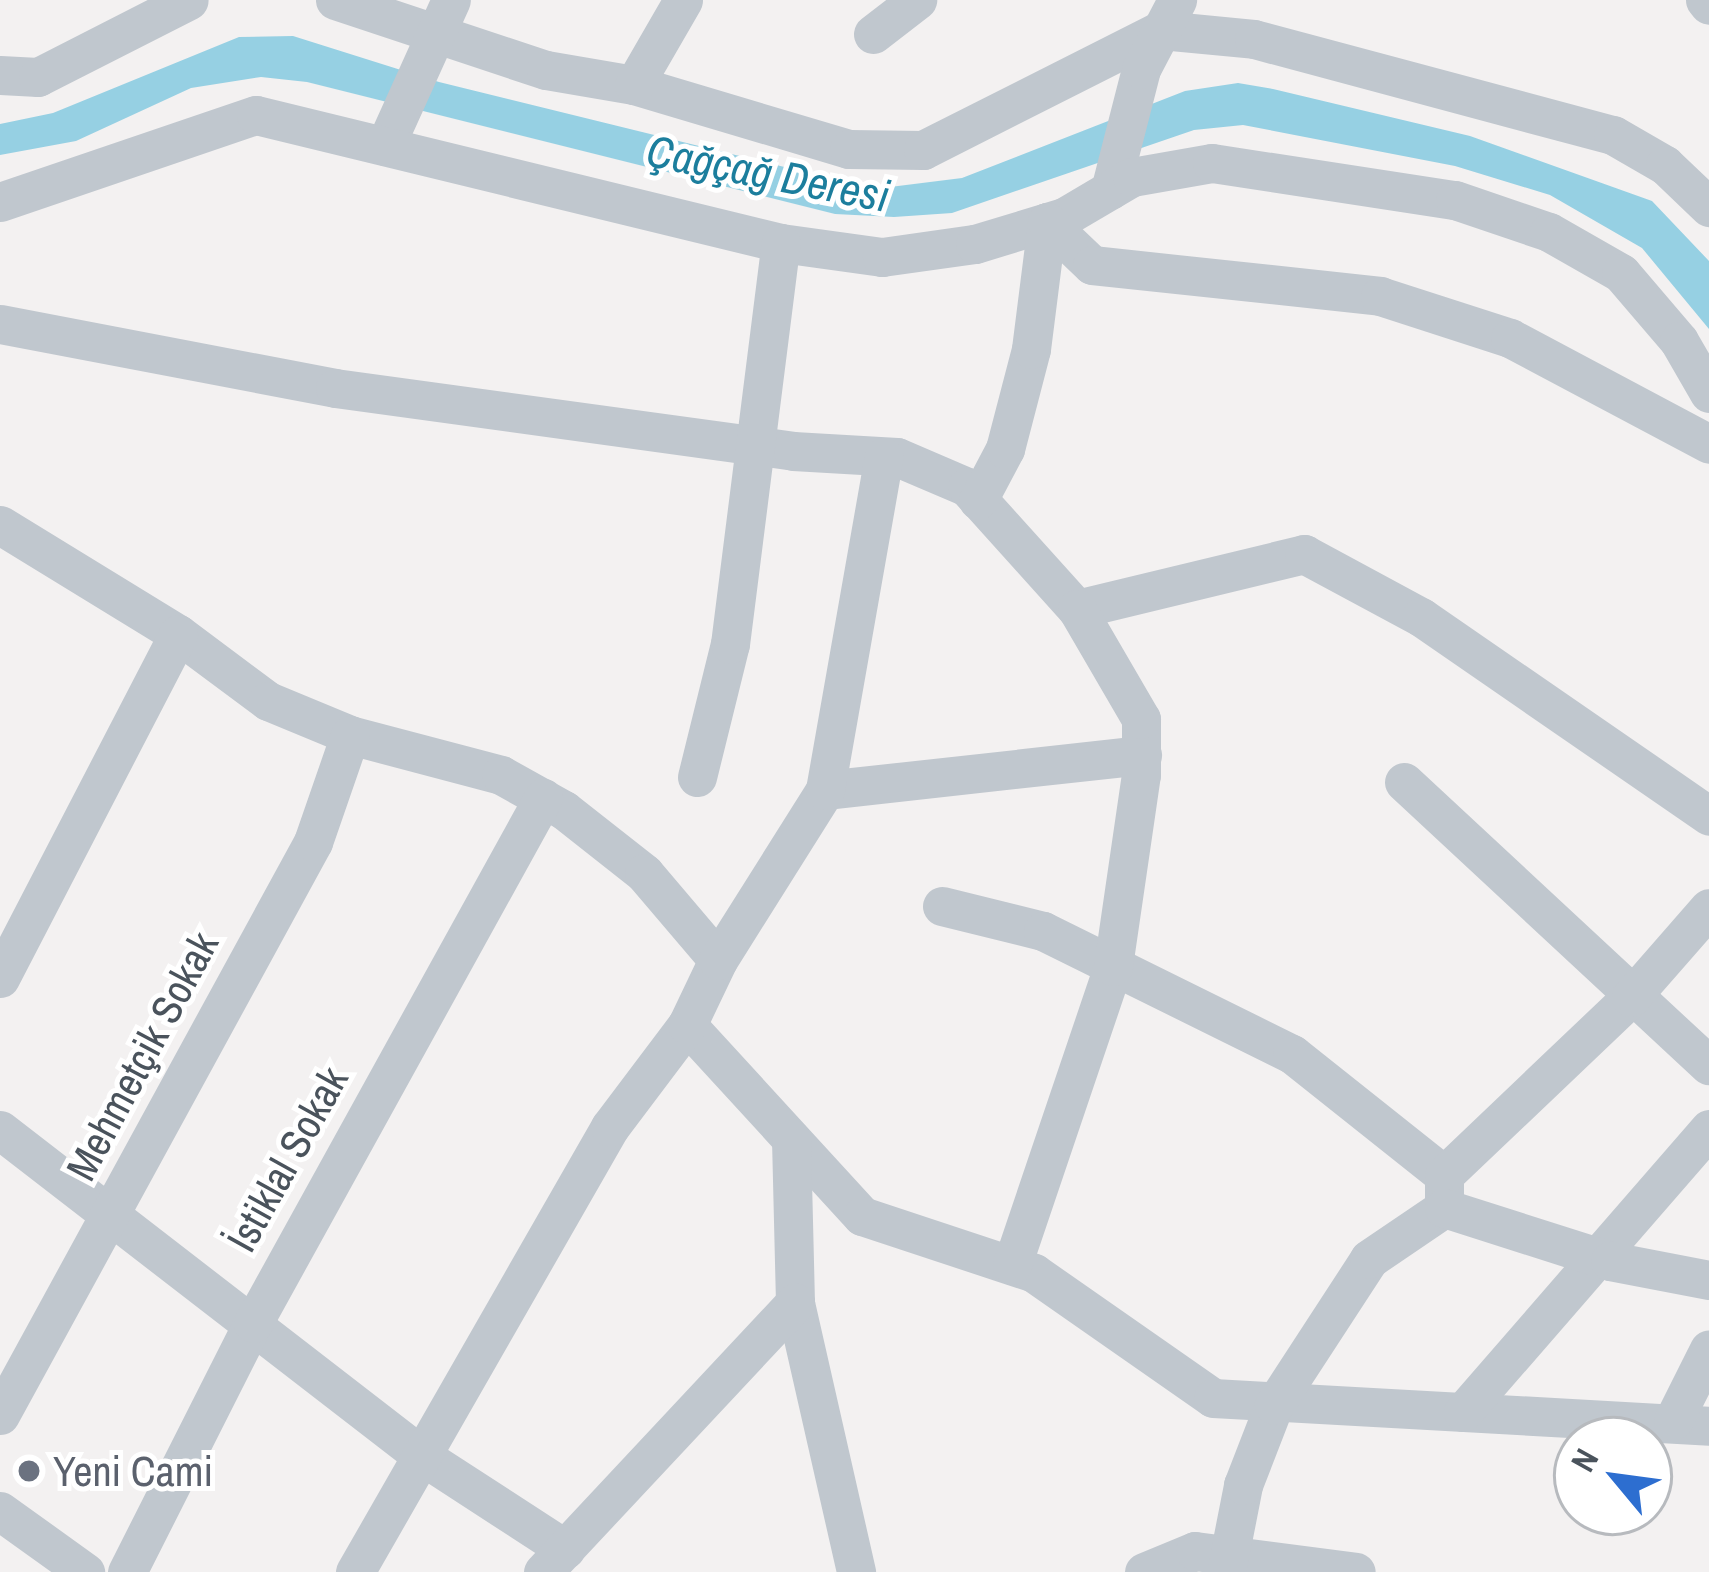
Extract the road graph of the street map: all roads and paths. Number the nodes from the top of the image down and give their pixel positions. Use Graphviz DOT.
graph roads {
  1 [pos="334,0"];
  2 [pos="451,0"];
  3 [pos="683,0"];
  4 [pos="917,0"];
  5 [pos="172,4"];
  6 [pos="1169,15"];
  7 [pos="873,34"];
  8 [pos="430,44"];
  9 [pos="0,75"];
  10 [pos="634,85"];
  11 [pos="389,134"];
  12 [pos="1111,190"];
  13 [pos="0,202"];
  14 [pos="1709,207"];
  15 [pos="1047,222"];
  16 [pos="781,243"];
  17 [pos="0,324"];
  18 [pos="1709,393"];
  19 [pos="1709,444"];
  20 [pos="756,446"];
  21 [pos="884,457"];
  22 [pos="978,500"];
  23 [pos="0,525"];
  24 [pos="1077,609"];
  25 [pos="178,634"];
  26 [pos="350,735"];
  27 [pos="1142,755"];
  28 [pos="697,777"];
  29 [pos="1404,782"];
  30 [pos="825,790"];
  31 [pos="543,798"];
  32 [pos="1709,816"];
  33 [pos="942,906"];
  34 [pos="1709,908"];
  35 [pos="718,961"];
  36 [pos="1113,966"];
  37 [pos="0,978"];
  38 [pos="1631,997"];
  39 [pos="687,1025"];
  40 [pos="1709,1064"];
  41 [pos="1709,1129"];
  42 [pos="0,1130"];
  43 [pos="791,1139"];
  44 [pos="1444,1192"];
  45 [pos="113,1211"];
  46 [pos="1595,1256"];
  47 [pos="1012,1265"];
  48 [pos="1709,1280"];
  49 [pos="795,1303"];
  50 [pos="253,1323"];
  51 [pos="1709,1349"];
  52 [pos="1274,1405"];
  53 [pos="1463,1412"];
  54 [pos="0,1414"];
  55 [pos="1691,1424"];
  56 [pos="422,1456"];
  57 [pos="0,1511"];
  58 [pos="554,1560"];
  59 [pos="1227,1562"];
  60 [pos="85,1572"];
  61 [pos="128,1572"];
  62 [pos="355,1572"];
  63 [pos="856,1572"];
  64 [pos="1144,1572"];
  65 [pos="1356,1572"];
  1 -- 8 [label="street"];
  2 -- 8 [label="street"];
  3 -- 10 [label="street"];
  4 -- 7 [label="street"];
  5 -- 9 [label="street"];
  6 -- 10 [label="street"];
  6 -- 12 [label="street"];
  6 -- 14 [label="street"];
  8 -- 10 [label="street"];
  8 -- 11 [label="street"];
  11 -- 13 [label="street"];
  11 -- 16 [label="street"];
  12 -- 15 [label="street"];
  12 -- 18 [label="street"];
  15 -- 16 [label="street"];
  15 -- 19 [label="street"];
  15 -- 22 [label="street"];
  16 -- 20 [label="street"];
  17 -- 20 [label="street"];
  20 -- 21 [label="street"];
  20 -- 28 [label="street"];
  21 -- 22 [label="street"];
  21 -- 30 [label="street"];
  22 -- 24 [label="street"];
  23 -- 25 [label="street"];
  24 -- 27 [label="street"];
  24 -- 32 [label="street"];
  25 -- 26 [label="street"];
  25 -- 37 [label="street"];
  26 -- 31 [label="street"];
  26 -- 45 [label="street, Mehmetçik Sokak"];
  27 -- 30 [label="street"];
  27 -- 36 [label="street"];
  29 -- 38 [label="street"];
  30 -- 35 [label="street"];
  31 -- 35 [label="street"];
  31 -- 50 [label="street, İstiklal Sokak"];
  33 -- 36 [label="street"];
  34 -- 38 [label="street"];
  35 -- 39 [label="street"];
  36 -- 44 [label="street"];
  36 -- 47 [label="street"];
  38 -- 40 [label="street"];
  38 -- 44 [label="street"];
  39 -- 43 [label="street"];
  39 -- 56 [label="street"];
  41 -- 46 [label="street"];
  42 -- 45 [label="street"];
  43 -- 47 [label="street"];
  43 -- 49 [label="street"];
  44 -- 46 [label="street"];
  44 -- 52 [label="street"];
  45 -- 50 [label="street"];
  45 -- 54 [label="street, Mehmetçik Sokak"];
  46 -- 48 [label="street"];
  46 -- 53 [label="street"];
  47 -- 52 [label="street"];
  49 -- 58 [label="street"];
  49 -- 63 [label="street"];
  50 -- 56 [label="street"];
  50 -- 61 [label="street, İstiklal Sokak"];
  51 -- 55 [label="street"];
  52 -- 53 [label="street"];
  52 -- 59 [label="street"];
  53 -- 55 [label="street"];
  56 -- 58 [label="street"];
  56 -- 62 [label="street"];
  57 -- 60 [label="street"];
  59 -- 64 [label="street"];
  59 -- 65 [label="street"];
}
